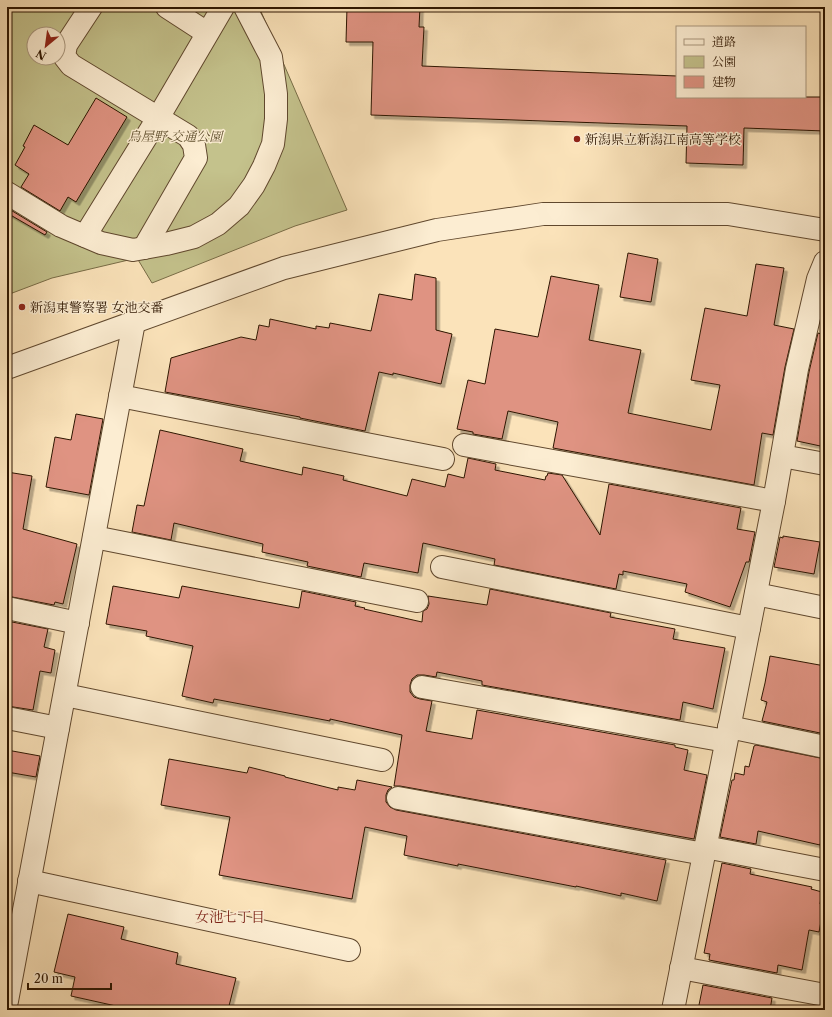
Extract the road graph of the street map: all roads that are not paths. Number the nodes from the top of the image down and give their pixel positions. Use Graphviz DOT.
graph roads {
  1 [pos="91,7"];
  2 [pos="167,7"];
  3 [pos="223,7"];
  4 [pos="245,7"];
  5 [pos="207,33"];
  6 [pos="158,118"];
  7 [pos="7,193"];
  8 [pos="825,230"];
  9 [pos="85,236"];
  10 [pos="144,248"];
  11 [pos="825,262"];
  12 [pos="134,322"];
  13 [pos="7,368"];
  14 [pos="120,396"];
  15 [pos="464,445"];
  16 [pos="782,456"];
  17 [pos="443,459"];
  18 [pos="825,464"];
  19 [pos="774,501"];
  20 [pos="94,537"];
  21 [pos="442,567"];
  22 [pos="756,594"];
  23 [pos="417,601"];
  24 [pos="7,608"];
  25 [pos="825,608"];
  26 [pos="78,622"];
  27 [pos="749,628"];
  28 [pos="422,687"];
  29 [pos="64,694"];
  30 [pos="7,718"];
  31 [pos="58,728"];
  32 [pos="728,734"];
  33 [pos="825,747"];
  34 [pos="382,760"];
  35 [pos="398,798"];
  36 [pos="705,851"];
  37 [pos="825,870"];
  38 [pos="30,881"];
  39 [pos="349,950"];
  40 [pos="681,968"];
  41 [pos="825,995"];
  42 [pos="7,1001"];
  43 [pos="673,1010"];
  1 -- 6 [label="street"];
  2 -- 5 [label="street"];
  3 -- 5 [label="street"];
  4 -- 10 [label="street"];
  5 -- 6 [label="street"];
  6 -- 9 [label="street"];
  6 -- 10 [label="street"];
  7 -- 9 [label="street"];
  8 -- 12 [label="street"];
  9 -- 10 [label="street"];
  11 -- 16 [label="street"];
  12 -- 13 [label="street"];
  12 -- 14 [label="street"];
  14 -- 17 [label="street"];
  14 -- 20 [label="street"];
  15 -- 19 [label="street"];
  16 -- 18 [label="street"];
  16 -- 19 [label="street"];
  19 -- 22 [label="street"];
  20 -- 23 [label="street"];
  20 -- 26 [label="street"];
  21 -- 27 [label="street"];
  22 -- 25 [label="street"];
  22 -- 27 [label="street"];
  24 -- 26 [label="street"];
  26 -- 29 [label="street"];
  27 -- 32 [label="street"];
  28 -- 32 [label="street"];
  29 -- 31 [label="street"];
  29 -- 34 [label="street"];
  30 -- 31 [label="street"];
  31 -- 38 [label="street"];
  32 -- 33 [label="street"];
  32 -- 36 [label="street"];
  35 -- 36 [label="street"];
  36 -- 37 [label="street"];
  36 -- 40 [label="street"];
  38 -- 39 [label="street"];
  38 -- 42 [label="street"];
  40 -- 41 [label="street"];
  40 -- 43 [label="street"];
}
